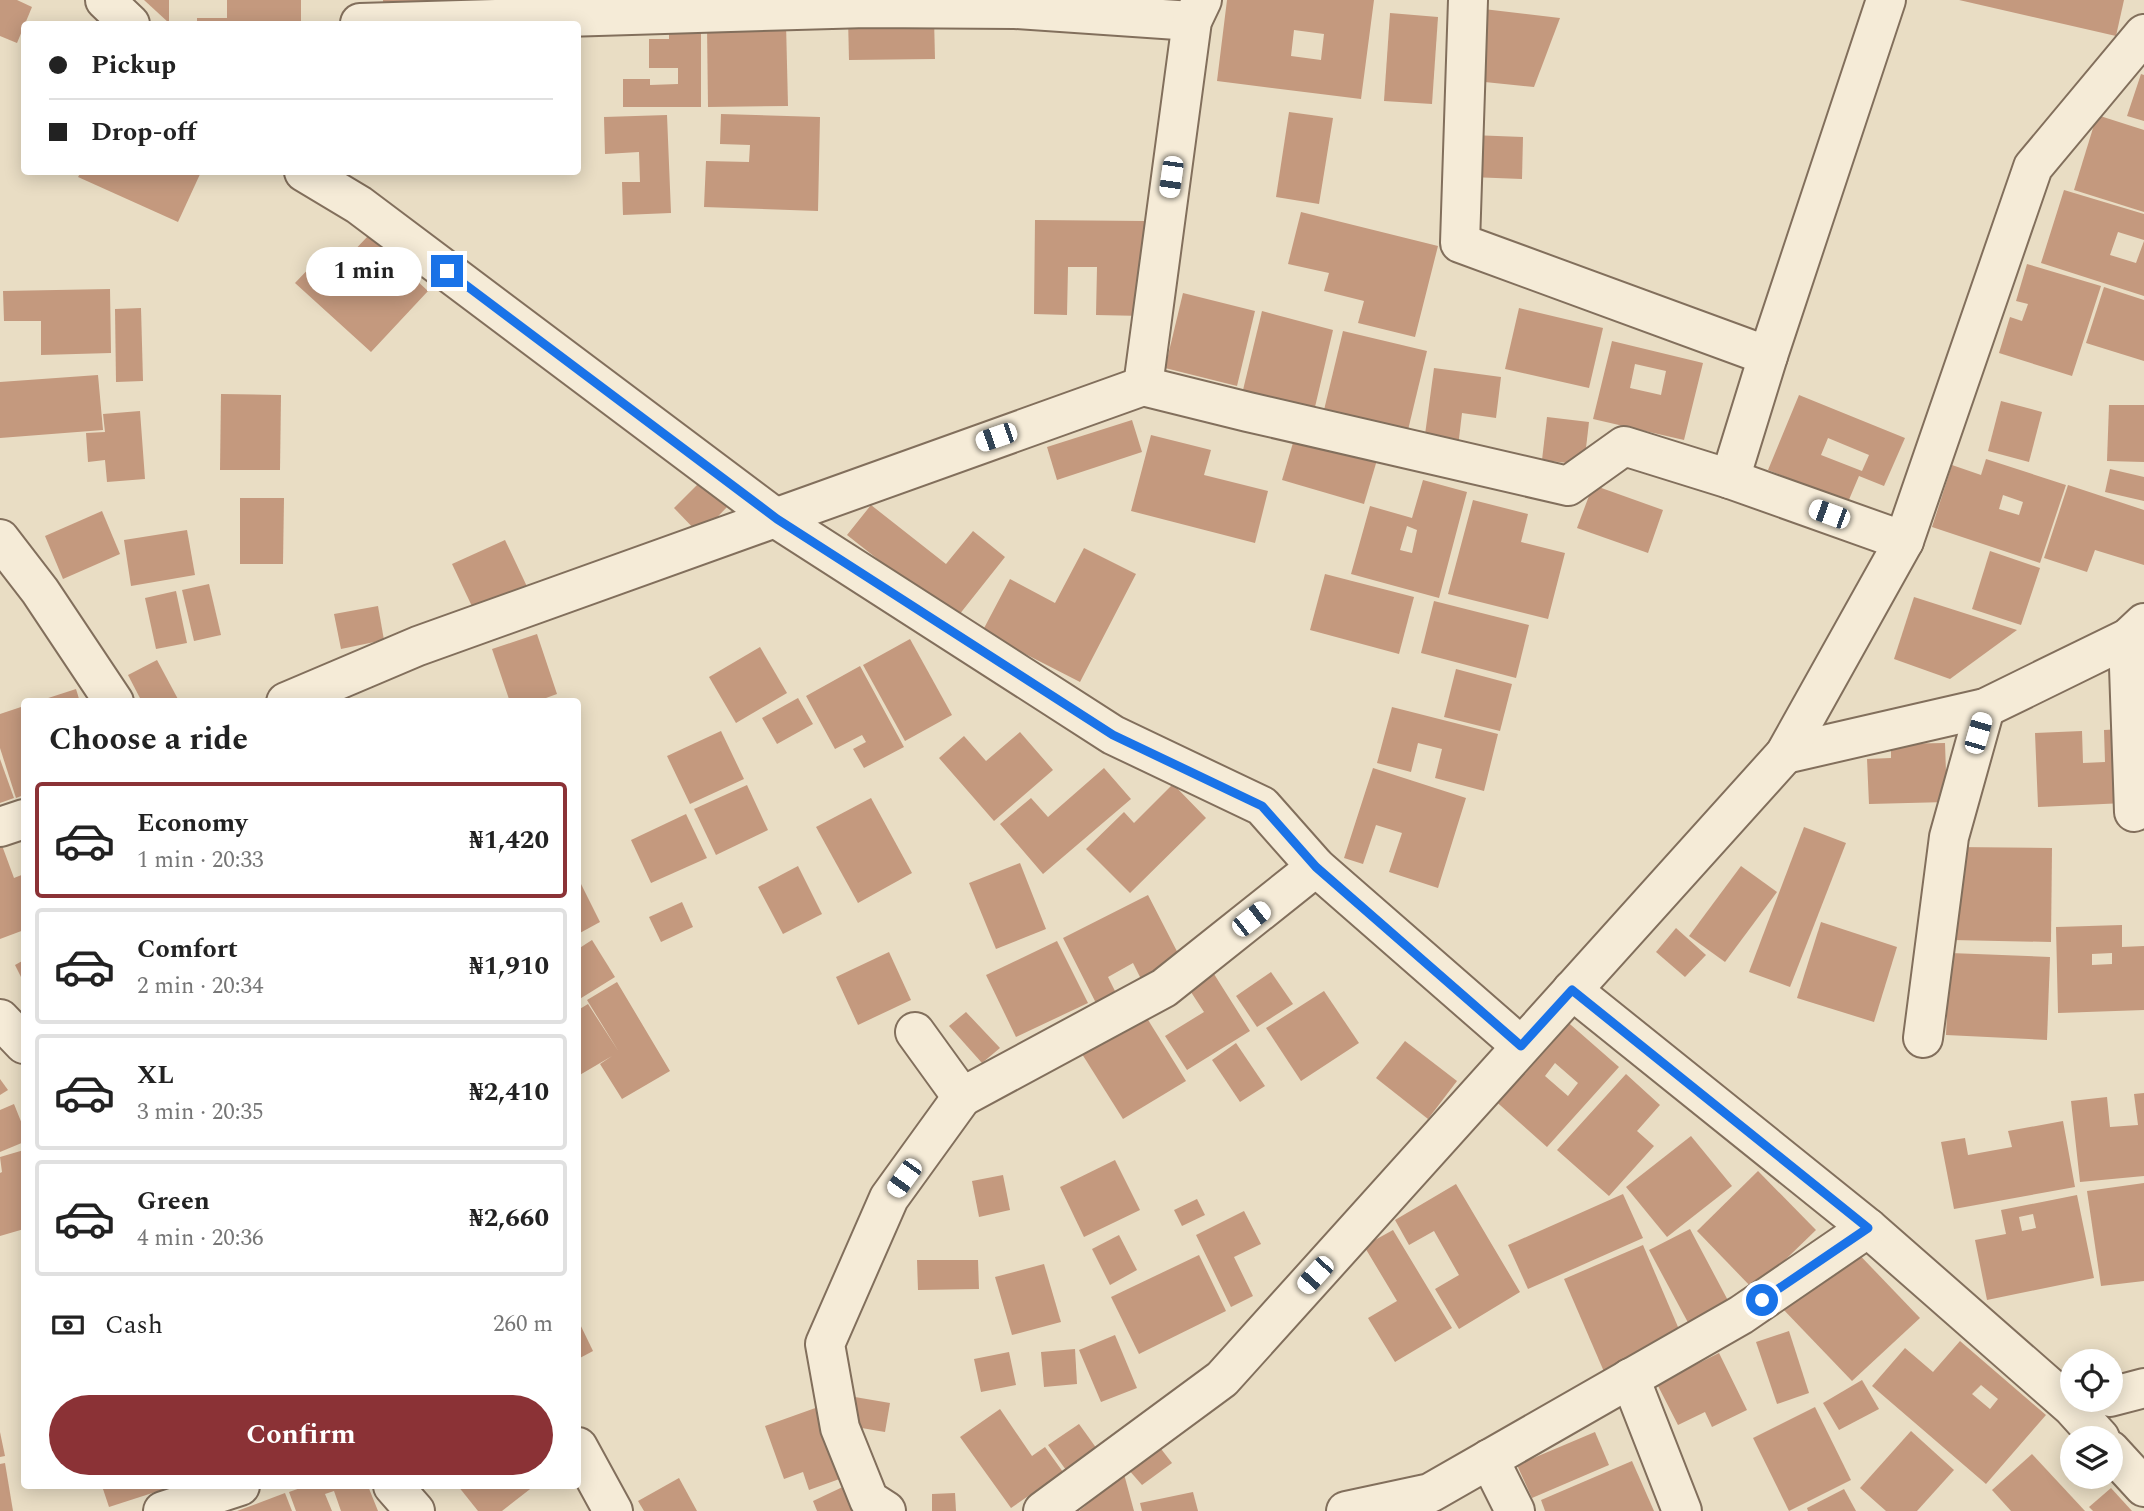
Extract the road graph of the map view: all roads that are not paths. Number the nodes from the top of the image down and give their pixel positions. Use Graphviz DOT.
graph roads {
  1 [pos="105,0"];
  2 [pos="1468,0"];
  3 [pos="1886,0"];
  4 [pos="1197,10"];
  5 [pos="360,16"];
  6 [pos="127,21"];
  7 [pos="2144,34"];
  8 [pos="314,175"];
  9 [pos="359,188"];
  10 [pos="1768,356"];
  11 [pos="1143,386"];
  12 [pos="1730,479"];
  13 [pos="777,519"];
  14 [pos="0,539"];
  15 [pos="1904,541"];
  16 [pos="2136,630"];
  17 [pos="111,698"];
  18 [pos="295,698"];
  19 [pos="1985,708"];
  20 [pos="1785,754"];
  21 [pos="2134,812"];
  22 [pos="21,820"];
  23 [pos="0,827"];
  24 [pos="1316,867"];
  25 [pos="1572,990"];
  26 [pos="0,1019"];
  27 [pos="915,1032"];
  28 [pos="1923,1038"];
  29 [pos="21,1041"];
  30 [pos="1521,1046"];
  31 [pos="962,1097"];
  32 [pos="1868,1228"];
  33 [pos="1630,1378"];
  34 [pos="2060,1384"];
  35 [pos="2144,1388"];
  36 [pos="2123,1394"];
  37 [pos="581,1453"];
  38 [pos="1489,1458"];
  39 [pos="2123,1464"];
  40 [pos="2144,1487"];
  41 [pos="231,1489"];
  42 [pos="396,1489"];
  43 [pos="163,1511"];
  44 [pos="415,1511"];
  45 [pos="612,1511"];
  46 [pos="886,1511"];
  47 [pos="1043,1511"];
  48 [pos="1346,1511"];
  49 [pos="1515,1511"];
  50 [pos="1682,1511"];
  1 -- 6 [label="street"];
  2 -- 10 [label="street"];
  3 -- 10 [label="street"];
  4 -- 5 [label="street"];
  4 -- 11 [label="street"];
  7 -- 15 [label="street"];
  8 -- 9 [label="street"];
  9 -- 13 [label="street"];
  10 -- 12 [label="street"];
  11 -- 12 [label="street"];
  11 -- 13 [label="street"];
  12 -- 15 [label="street"];
  13 -- 18 [label="street"];
  13 -- 24 [label="street"];
  14 -- 17 [label="street"];
  15 -- 20 [label="street"];
  16 -- 19 [label="street"];
  16 -- 21 [label="street"];
  19 -- 20 [label="street"];
  19 -- 28 [label="street"];
  20 -- 25 [label="street"];
  22 -- 23 [label="street"];
  24 -- 30 [label="street"];
  24 -- 31 [label="street"];
  25 -- 30 [label="street"];
  25 -- 32 [label="street"];
  26 -- 29 [label="street"];
  27 -- 31 [label="street"];
  30 -- 47 [label="street"];
  31 -- 46 [label="street"];
  32 -- 33 [label="street"];
  32 -- 34 [label="street"];
  33 -- 38 [label="street"];
  33 -- 50 [label="street"];
  35 -- 36 [label="street"];
  37 -- 45 [label="street"];
  38 -- 48 [label="street"];
  38 -- 49 [label="street"];
  39 -- 40 [label="street"];
  41 -- 43 [label="street"];
  42 -- 44 [label="street"];
}
